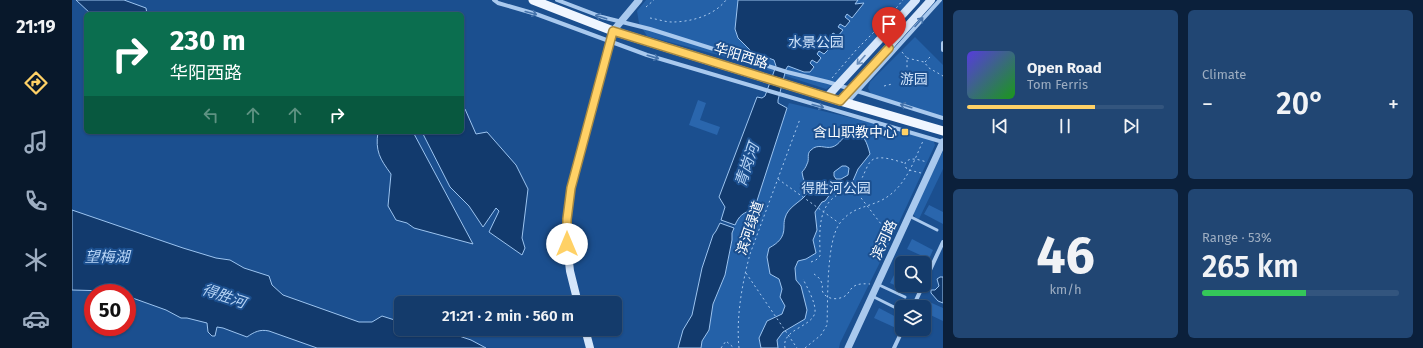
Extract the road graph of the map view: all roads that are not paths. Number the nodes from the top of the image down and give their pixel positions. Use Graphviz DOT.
graph roads {
  1 [pos="494,0"];
  2 [pos="534,0"];
  3 [pos="557,0"];
  4 [pos="639,0"];
  5 [pos="916,0"];
  6 [pos="931,0"];
  7 [pos="940,0"];
  8 [pos="620,22"];
  9 [pos="613,31"];
  10 [pos="943,43"];
  11 [pos="943,50"];
  12 [pos="838,85"];
  13 [pos="855,90"];
  14 [pos="827,97"];
  15 [pos="843,102"];
  16 [pos="943,118"];
  17 [pos="943,131"];
  18 [pos="943,142"];
  19 [pos="909,216"];
  20 [pos="937,230"];
  21 [pos="943,242"];
  22 [pos="931,269"];
  23 [pos="877,284"];
  24 [pos="576,296"];
  25 [pos="872,296"];
  26 [pos="905,297"];
  27 [pos="895,308"];
  28 [pos="587,336"];
  29 [pos="900,336"];
  30 [pos="590,348"];
  31 [pos="848,348"];
  32 [pos="894,348"];
  1 -- 18 [label="street, one-way"];
  2 -- 9 [label="main road, 华阳西路"];
  8 -- 3 [label="street, one-way"];
  4 -- 8 [label="street"];
  5 -- 12 [label="main road, one-way"];
  6 -- 13 [label="main road"];
  13 -- 7 [label="street, one-way"];
  8 -- 9 [label="street"];
  8 -- 12 [label="street"];
  9 -- 14 [label="main road, 华阳西路"];
  9 -- 24 [label="main road"];
  10 -- 11 [label="street"];
  12 -- 13 [label="street"];
  12 -- 14 [label="main road"];
  13 -- 15 [label="main road"];
  16 -- 13 [label="street, one-way"];
  14 -- 15 [label="main road, 华阳西路"];
  15 -- 17 [label="main road, 华阳西路"];
  18 -- 19 [label="street, 滨河路"];
  19 -- 20 [label="lane"];
  19 -- 23 [label="street, 滨河路"];
  21 -- 22 [label="street"];
  23 -- 25 [label="street, 滨河路"];
  23 -- 26 [label="lane"];
  25 -- 27 [label="lane"];
  25 -- 31 [label="street, 滨河路"];
  28 -- 30 [label="main road"];
  29 -- 32 [label="street"];
}
